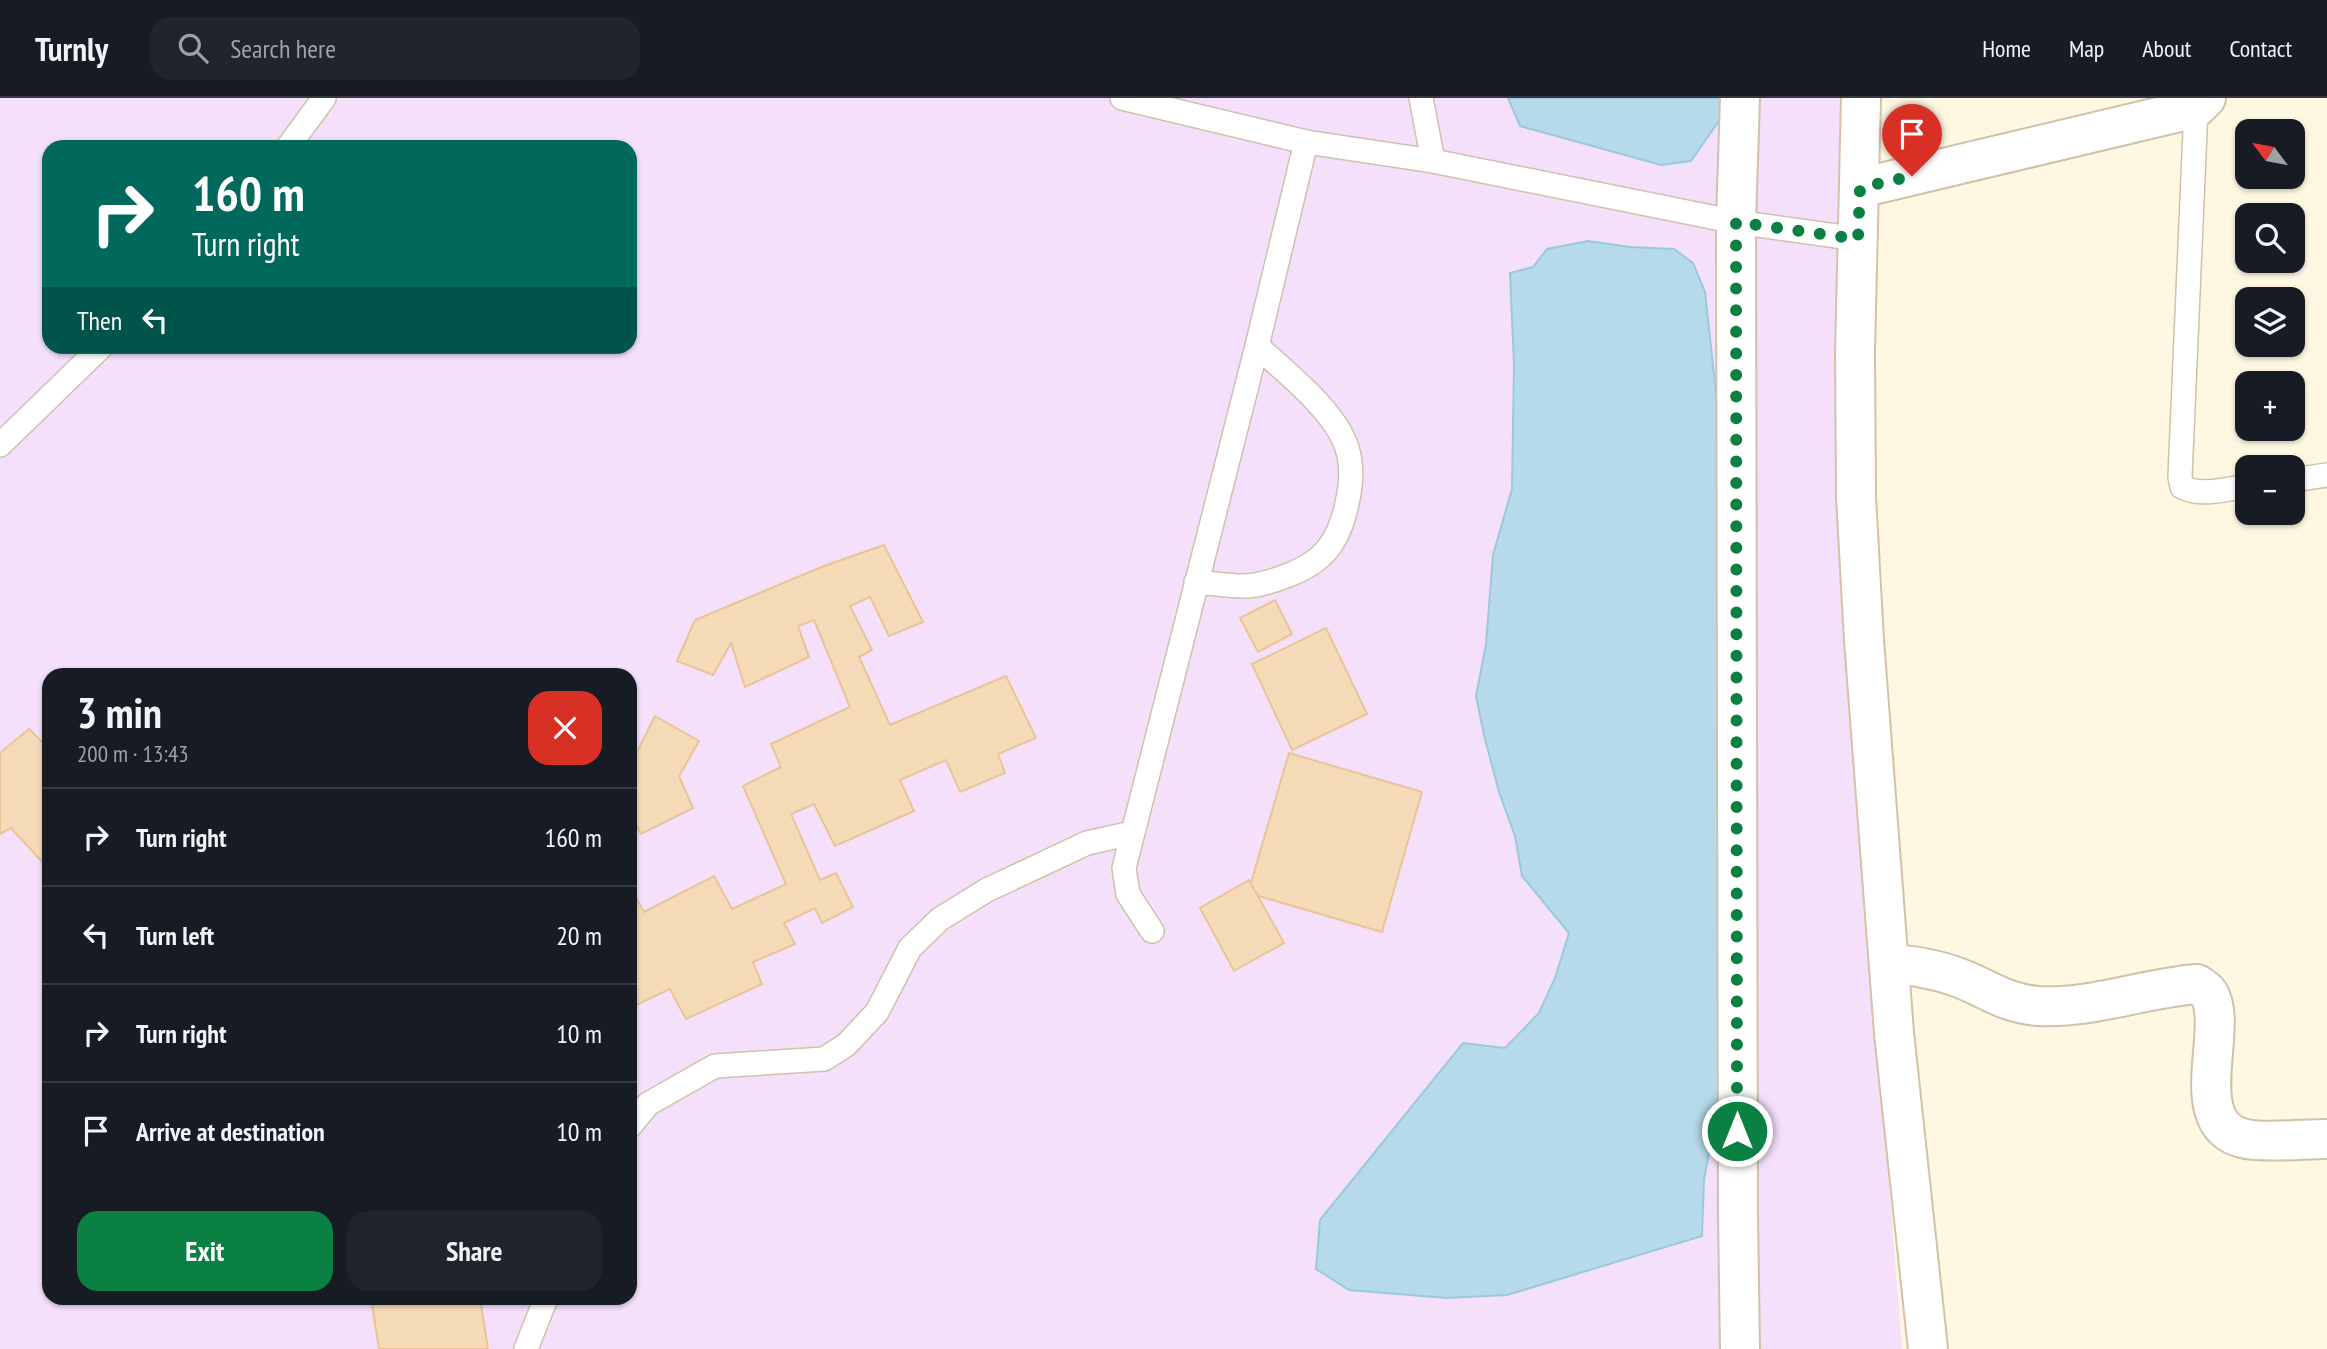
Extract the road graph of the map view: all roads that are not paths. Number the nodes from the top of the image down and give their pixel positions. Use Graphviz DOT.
graph roads {
  1 [pos="324,98"];
  2 [pos="1122,98"];
  3 [pos="1421,98"];
  4 [pos="1740,98"];
  5 [pos="1861,98"];
  6 [pos="2201,103"];
  7 [pos="293,140"];
  8 [pos="1306,142"];
  9 [pos="1433,161"];
  10 [pos="1860,188"];
  11 [pos="1736,222"];
  12 [pos="1858,239"];
  13 [pos="1257,346"];
  14 [pos="94,354"];
  15 [pos="1,443"];
  16 [pos="2327,475"];
  17 [pos="2305,478"];
  18 [pos="2235,488"];
  19 [pos="1196,582"];
  20 [pos="1132,834"];
  21 [pos="1152,931"];
  22 [pos="1889,962"];
  23 [pos="637,1117"];
  24 [pos="2327,1139"];
  25 [pos="543,1305"];
  26 [pos="526,1349"];
  27 [pos="1740,1349"];
  28 [pos="1928,1349"];
  1 -- 7 [label="lane"];
  2 -- 8 [label="lane"];
  3 -- 9 [label="lane"];
  4 -- 11 [label="street"];
  5 -- 10 [label="street"];
  6 -- 10 [label="street"];
  6 -- 18 [label="lane"];
  8 -- 9 [label="lane"];
  8 -- 13 [label="lane"];
  9 -- 11 [label="lane"];
  10 -- 12 [label="street"];
  11 -- 12 [label="lane"];
  11 -- 27 [label="street"];
  12 -- 22 [label="street"];
  13 -- 19 [label="lane"];
  13 -- 19 [label="lane"];
  14 -- 15 [label="lane"];
  16 -- 17 [label="lane"];
  19 -- 20 [label="lane"];
  20 -- 21 [label="lane"];
  20 -- 23 [label="lane"];
  22 -- 24 [label="street"];
  22 -- 28 [label="street"];
  25 -- 26 [label="lane"];
}
